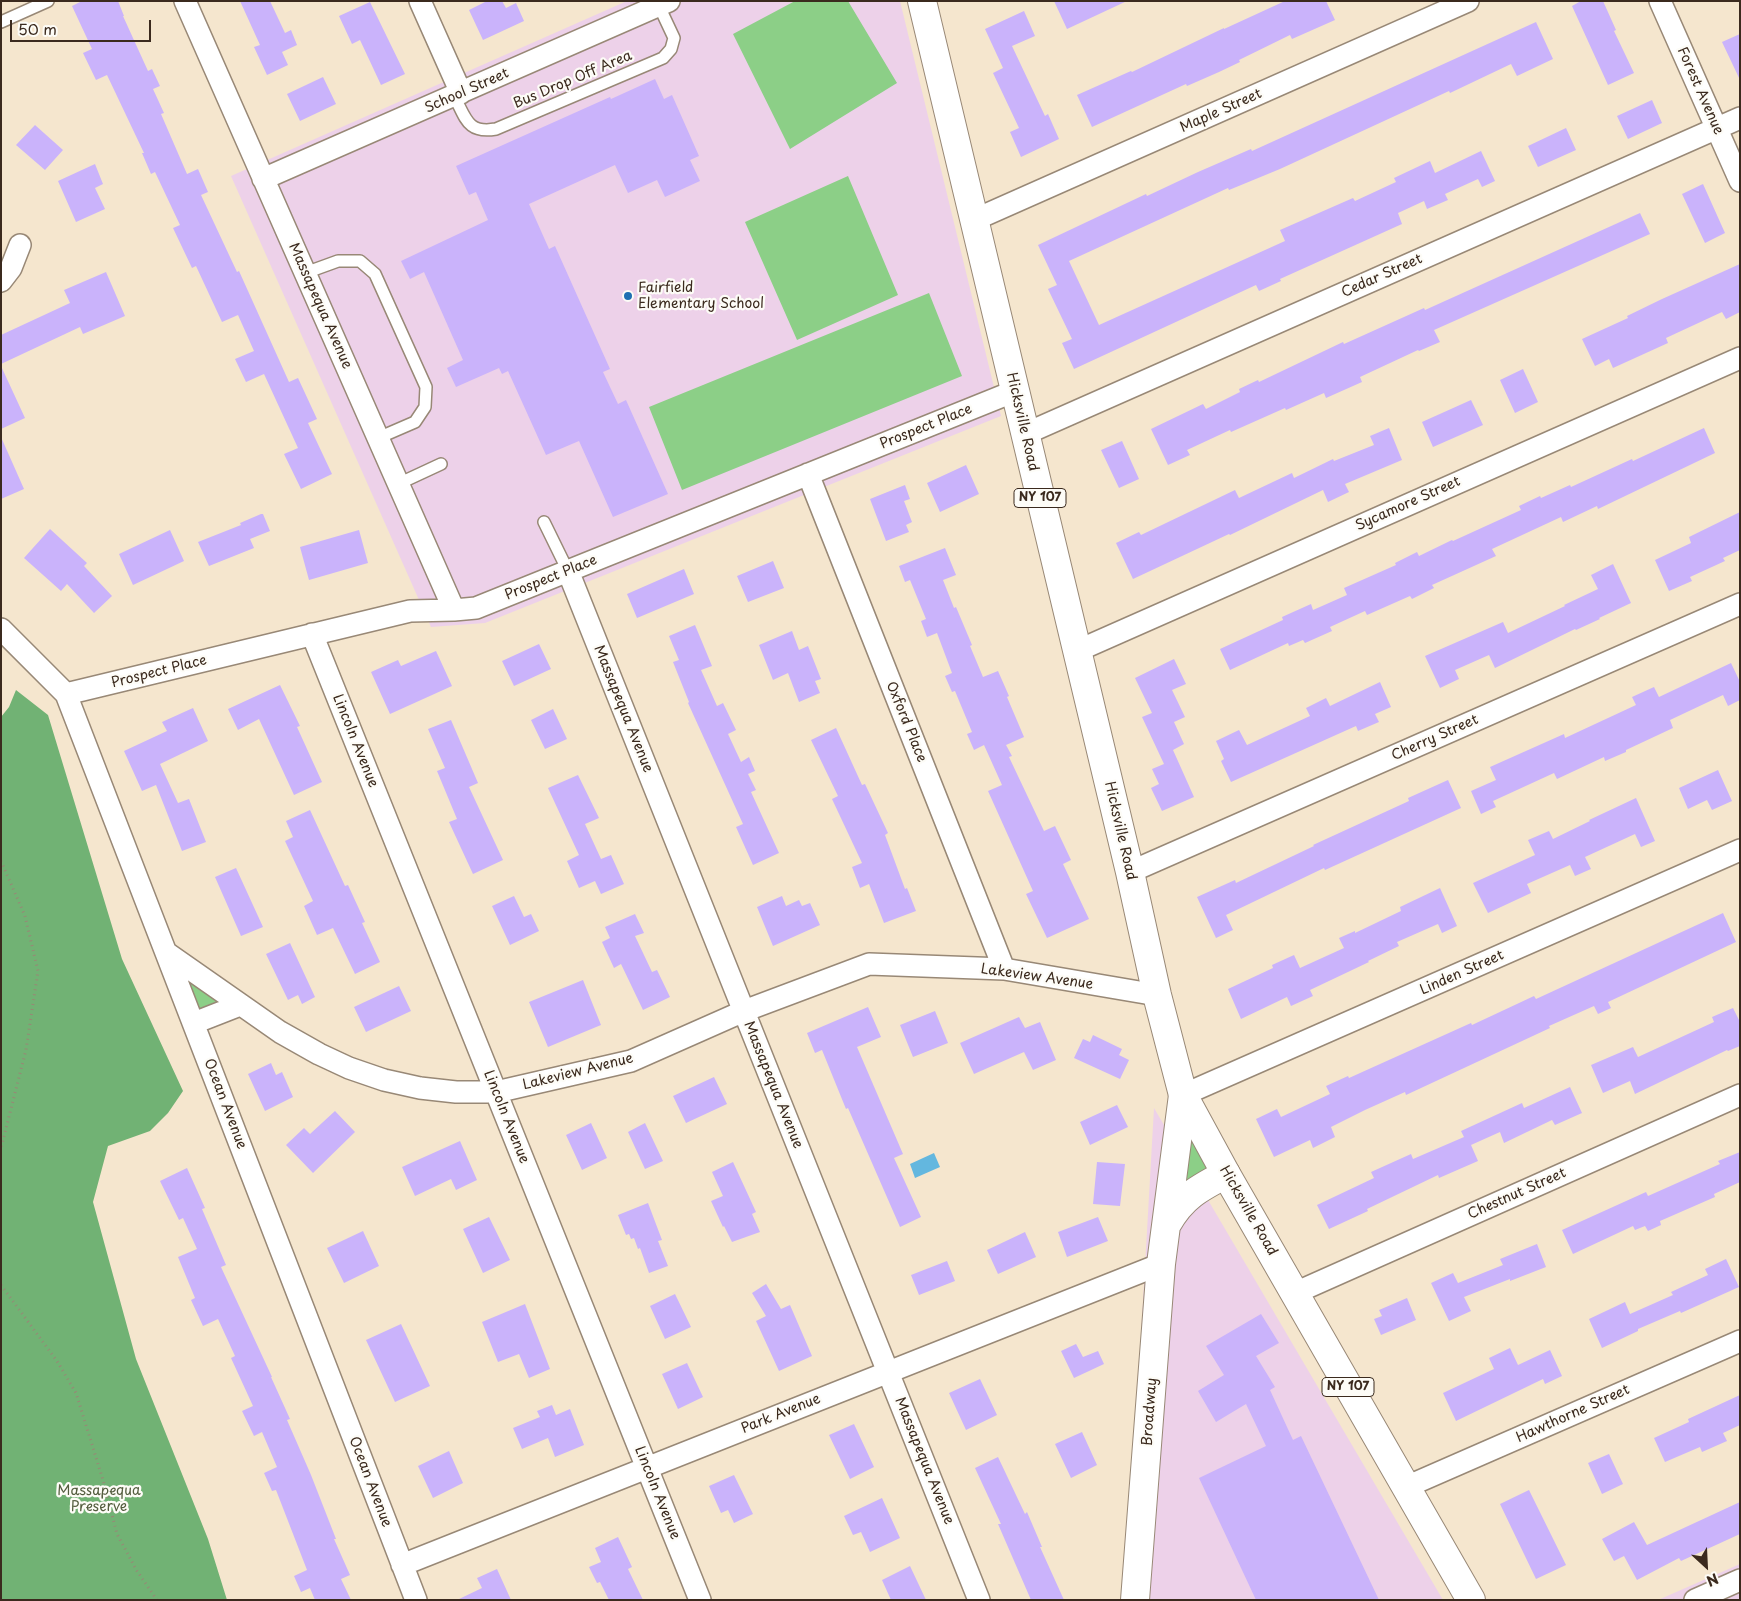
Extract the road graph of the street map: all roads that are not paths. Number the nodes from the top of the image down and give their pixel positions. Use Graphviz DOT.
graph roads {
  1 [pos="48,1"];
  2 [pos="185,1"];
  3 [pos="420,1"];
  4 [pos="1468,1"];
  5 [pos="1660,1"];
  6 [pos="662,3"];
  7 [pos="926,3"];
  8 [pos="1,22"];
  9 [pos="458,95"];
  10 [pos="1740,118"];
  11 [pos="1716,128"];
  12 [pos="264,179"];
  13 [pos="1740,181"];
  14 [pos="974,220"];
  15 [pos="20,245"];
  16 [pos="305,273"];
  17 [pos="1,281"];
  18 [pos="1740,358"];
  19 [pos="1015,391"];
  20 [pos="1025,434"];
  21 [pos="378,438"];
  22 [pos="441,464"];
  23 [pos="808,474"];
  24 [pos="398,484"];
  25 [pos="544,522"];
  26 [pos="568,571"];
  27 [pos="1740,604"];
  28 [pos="454,610"];
  29 [pos="1,628"];
  30 [pos="312,634"];
  31 [pos="1077,651"];
  32 [pos="66,694"];
  33 [pos="1740,850"];
  34 [pos="1130,872"];
  35 [pos="166,953"];
  36 [pos="1004,969"];
  37 [pos="1157,994"];
  38 [pos="240,1005"];
  39 [pos="744,1011"];
  40 [pos="194,1023"];
  41 [pos="496,1092"];
  42 [pos="1184,1095"];
  43 [pos="1740,1095"];
  44 [pos="1226,1174"];
  45 [pos="1166,1225"];
  46 [pos="1161,1264"];
  47 [pos="1295,1293"];
  48 [pos="1740,1341"];
  49 [pos="888,1372"];
  50 [pos="647,1468"];
  51 [pos="1406,1488"];
  52 [pos="402,1564"];
  53 [pos="1740,1580"];
  54 [pos="416,1600"];
  55 [pos="700,1600"];
  56 [pos="979,1600"];
  57 [pos="1135,1600"];
  58 [pos="1471,1600"];
  59 [pos="1695,1600"];
  1 -- 8 [label="lane"];
  2 -- 12 [label="street, Massapequa Avenue"];
  3 -- 9 [label="street"];
  4 -- 14 [label="street, Maple Street"];
  5 -- 11 [label="street, Forest Avenue"];
  6 -- 9 [label="street, School Street"];
  6 -- 9 [label="lane, Bus Drop Off Area"];
  7 -- 14 [label="main road, Hicksville Road / NY 107"];
  9 -- 12 [label="street, School Street"];
  10 -- 11 [label="street, Cedar Street"];
  11 -- 13 [label="street, Forest Avenue"];
  11 -- 20 [label="street, Cedar Street"];
  12 -- 16 [label="street, Massapequa Avenue"];
  14 -- 19 [label="main road, Hicksville Road / NY 107"];
  15 -- 17 [label="street"];
  16 -- 21 [label="street, Massapequa Avenue"];
  16 -- 21 [label="lane"];
  18 -- 31 [label="street, Sycamore Street"];
  19 -- 20 [label="main road, Hicksville Road / NY 107"];
  19 -- 23 [label="street, Prospect Place"];
  20 -- 31 [label="main road, Hicksville Road / NY 107"];
  21 -- 24 [label="street, Massapequa Avenue"];
  22 -- 24 [label="lane"];
  23 -- 26 [label="street, Prospect Place"];
  23 -- 36 [label="street, Oxford Place"];
  24 -- 28 [label="street, Massapequa Avenue"];
  25 -- 26 [label="lane"];
  26 -- 28 [label="street, Prospect Place"];
  26 -- 39 [label="street, Massapequa Avenue"];
  27 -- 34 [label="street, Cherry Street"];
  28 -- 30 [label="street, Prospect Place"];
  29 -- 32 [label="street, Ocean Avenue"];
  30 -- 32 [label="street, Prospect Place"];
  30 -- 41 [label="street, Lincoln Avenue"];
  31 -- 34 [label="main road, Hicksville Road / NY 107"];
  32 -- 35 [label="street, Ocean Avenue"];
  33 -- 42 [label="street, Linden Street"];
  34 -- 37 [label="main road, Hicksville Road / NY 107"];
  35 -- 38 [label="street, Lakeview Avenue"];
  35 -- 40 [label="street, Ocean Avenue"];
  36 -- 37 [label="street, Lakeview Avenue"];
  36 -- 39 [label="street, Lakeview Avenue"];
  37 -- 42 [label="main road, Hicksville Road / NY 107"];
  38 -- 40 [label="street"];
  38 -- 41 [label="street, Lakeview Avenue"];
  39 -- 41 [label="street, Lakeview Avenue"];
  39 -- 49 [label="street, Massapequa Avenue"];
  40 -- 52 [label="street, Ocean Avenue"];
  41 -- 50 [label="street, Lincoln Avenue"];
  42 -- 44 [label="main road, Hicksville Road / NY 107"];
  42 -- 45 [label="main road, Broadway"];
  43 -- 47 [label="street, Chestnut Street"];
  44 -- 45 [label="main road, Broadway"];
  44 -- 47 [label="main road, Hicksville Road / NY 107"];
  45 -- 46 [label="main road, Broadway"];
  46 -- 49 [label="street, Park Avenue"];
  46 -- 57 [label="main road, Broadway"];
  47 -- 51 [label="main road, Hicksville Road / NY 107"];
  48 -- 51 [label="street, Hawthorne Street"];
  49 -- 50 [label="street, Park Avenue"];
  49 -- 56 [label="street, Massapequa Avenue"];
  50 -- 52 [label="street, Park Avenue"];
  50 -- 55 [label="street, Lincoln Avenue"];
  51 -- 58 [label="main road, Hicksville Road / NY 107"];
  52 -- 54 [label="street, Ocean Avenue"];
  53 -- 59 [label="street"];
}
